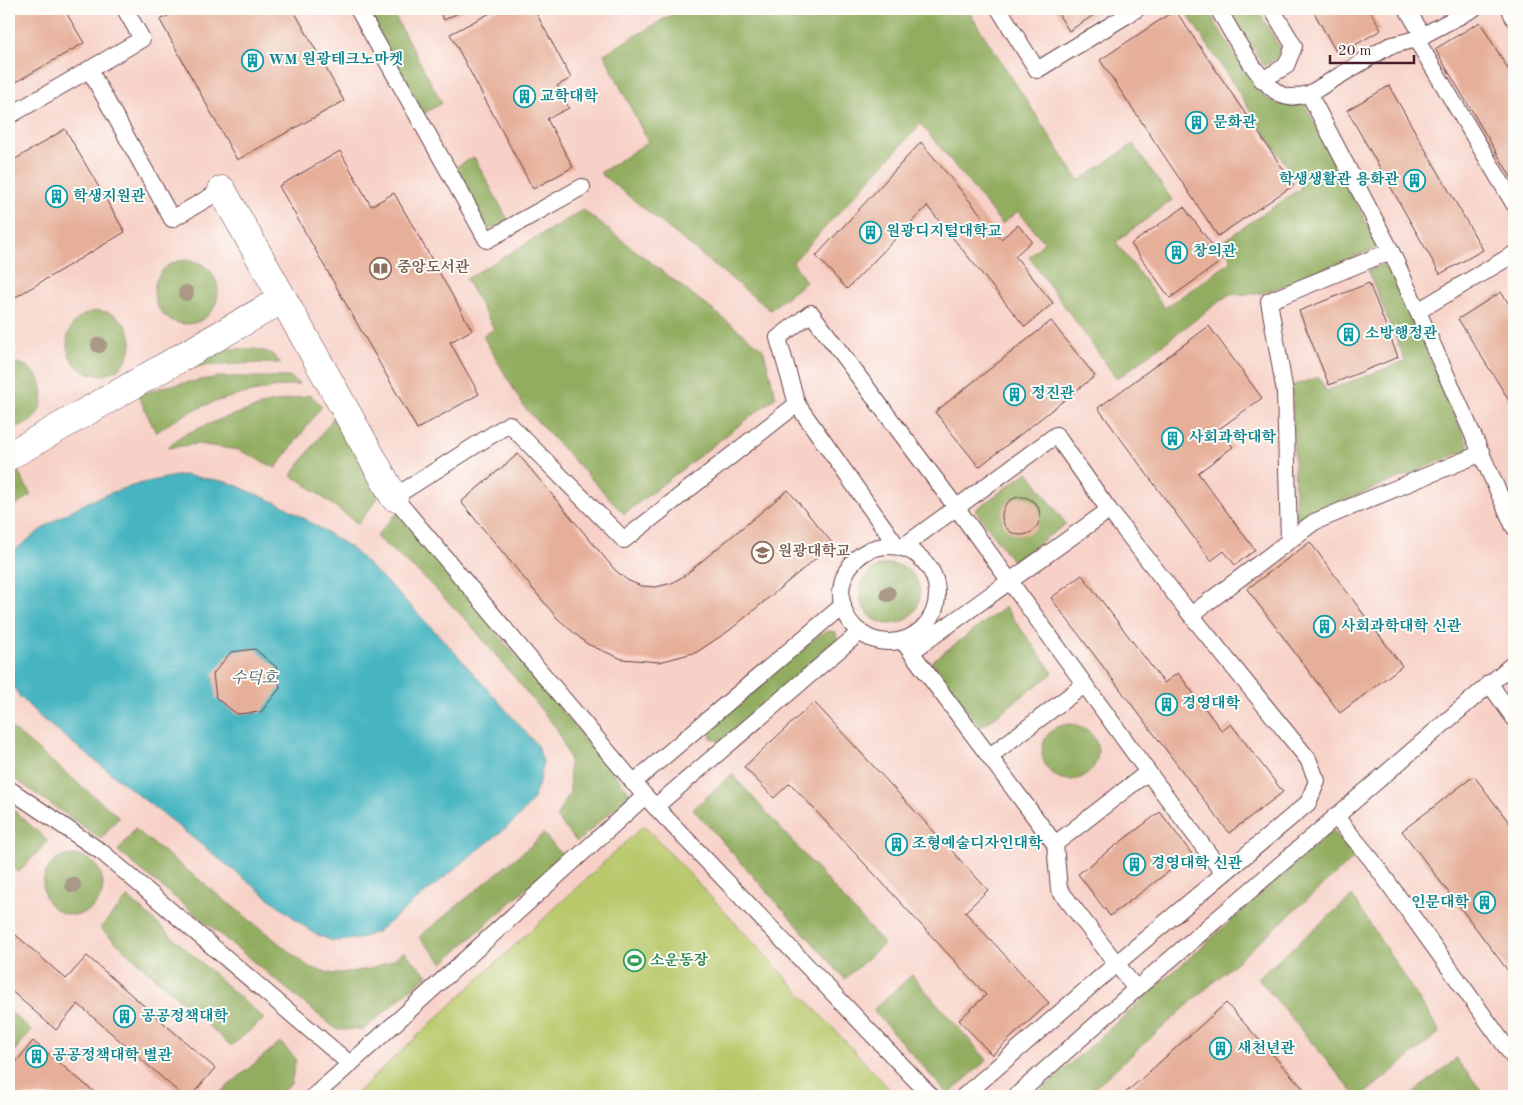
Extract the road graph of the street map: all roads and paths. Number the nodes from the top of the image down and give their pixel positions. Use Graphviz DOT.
graph roads {
  1 [pos="126,9"];
  2 [pos="358,9"];
  3 [pos="999,9"];
  4 [pos="1136,9"];
  5 [pos="1218,9"];
  6 [pos="1272,9"];
  7 [pos="1407,9"];
  8 [pos="1473,9"];
  9 [pos="1510,9"];
  10 [pos="1514,18"];
  11 [pos="1419,38"];
  12 [pos="89,69"];
  13 [pos="1262,80"];
  14 [pos="1309,94"];
  15 [pos="9,116"];
  16 [pos="582,187"];
  17 [pos="222,190"];
  18 [pos="1514,204"];
  19 [pos="1391,251"];
  20 [pos="1514,254"];
  21 [pos="283,299"];
  22 [pos="1418,311"];
  23 [pos="798,404"];
  24 [pos="1482,453"];
  25 [pos="9,456"];
  26 [pos="394,497"];
  27 [pos="956,507"];
  28 [pos="1109,510"];
  29 [pos="1514,527"];
  30 [pos="1289,541"];
  31 [pos="899,547"];
  32 [pos="1009,581"];
  33 [pos="843,605"];
  34 [pos="1191,615"];
  35 [pos="860,632"];
  36 [pos="906,646"];
  37 [pos="1514,663"];
  38 [pos="1489,683"];
  39 [pos="1084,685"];
  40 [pos="1514,718"];
  41 [pos="990,756"];
  42 [pos="1148,772"];
  43 [pos="633,783"];
  44 [pos="9,789"];
  45 [pos="650,801"];
  46 [pos="1335,816"];
  47 [pos="1055,844"];
  48 [pos="1223,873"];
  49 [pos="1116,964"];
  50 [pos="1136,990"];
  51 [pos="1514,1058"];
  52 [pos="350,1064"];
  53 [pos="314,1096"];
  54 [pos="931,1096"];
  55 [pos="964,1096"];
  56 [pos="1016,1096"];
  1 -- 12 [label="lane"];
  2 -- 16 [label="lane"];
  3 -- 4 [label="lane"];
  5 -- 13 [label="lane"];
  6 -- 13 [label="lane"];
  7 -- 11 [label="lane"];
  8 -- 11 [label="lane"];
  9 -- 10 [label="lane"];
  11 -- 14 [label="lane"];
  11 -- 18 [label="lane"];
  12 -- 15 [label="lane"];
  12 -- 17 [label="lane"];
  13 -- 14 [label="lane"];
  14 -- 19 [label="lane"];
  17 -- 21 [label="street"];
  19 -- 22 [label="lane"];
  19 -- 30 [label="lane"];
  20 -- 22 [label="lane"];
  21 -- 25 [label="street"];
  21 -- 26 [label="street"];
  22 -- 24 [label="lane"];
  23 -- 26 [label="lane"];
  23 -- 27 [label="lane"];
  23 -- 31 [label="lane"];
  24 -- 29 [label="lane"];
  24 -- 30 [label="lane"];
  26 -- 43 [label="lane"];
  27 -- 28 [label="lane"];
  27 -- 31 [label="lane"];
  27 -- 32 [label="lane"];
  28 -- 32 [label="lane"];
  28 -- 34 [label="lane"];
  30 -- 34 [label="lane"];
  31 -- 33 [label="lane"];
  31 -- 36 [label="lane"];
  32 -- 36 [label="lane"];
  32 -- 39 [label="lane"];
  33 -- 35 [label="lane"];
  33 -- 43 [label="lane"];
  34 -- 48 [label="lane"];
  35 -- 36 [label="lane"];
  35 -- 45 [label="lane"];
  36 -- 41 [label="lane"];
  37 -- 38 [label="lane"];
  38 -- 40 [label="lane"];
  38 -- 46 [label="lane"];
  39 -- 41 [label="lane"];
  39 -- 42 [label="lane"];
  41 -- 47 [label="lane"];
  42 -- 47 [label="lane"];
  42 -- 48 [label="lane"];
  43 -- 45 [label="lane"];
  44 -- 52 [label="lane"];
  45 -- 52 [label="lane"];
  45 -- 54 [label="lane"];
  46 -- 50 [label="lane"];
  46 -- 51 [label="lane"];
  47 -- 49 [label="lane"];
  48 -- 49 [label="lane"];
  49 -- 50 [label="lane"];
  49 -- 55 [label="lane"];
  50 -- 56 [label="lane"];
  52 -- 53 [label="lane"];
}
